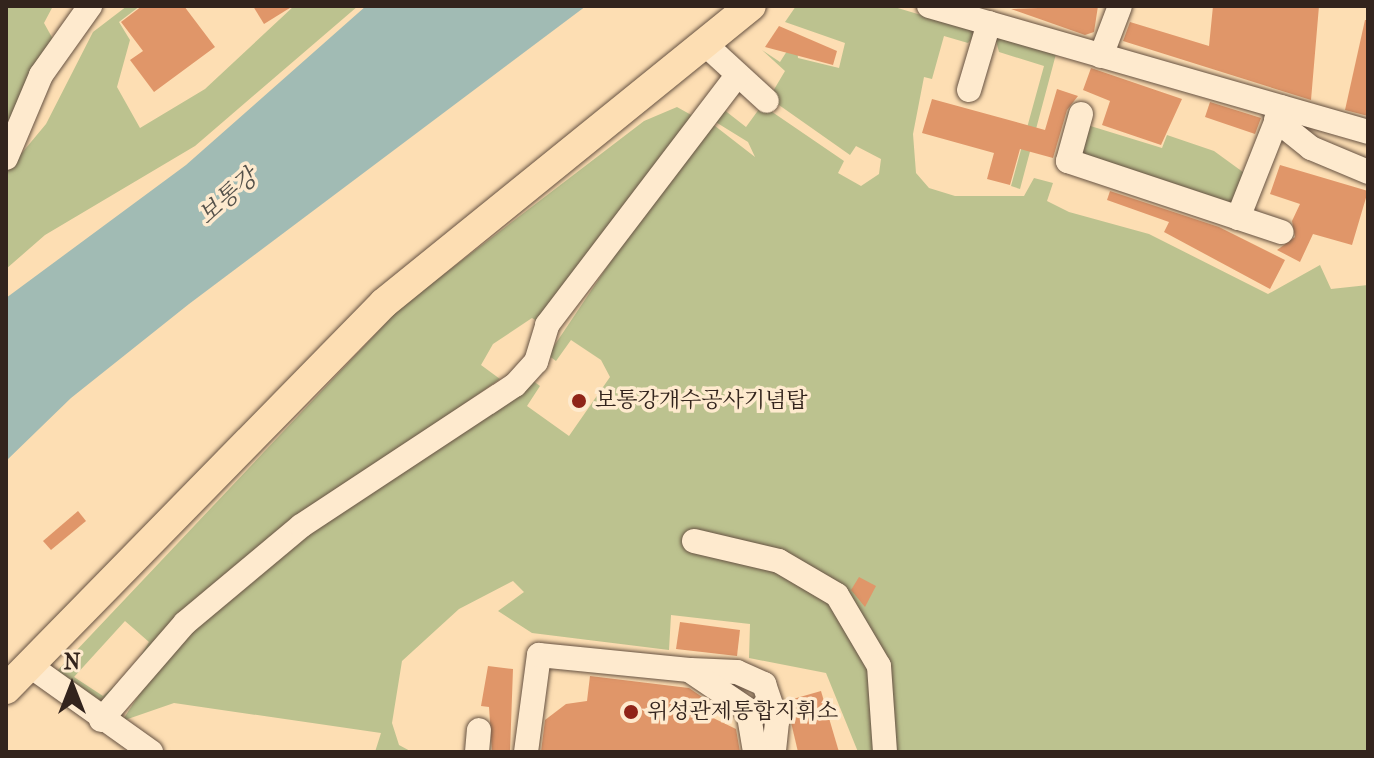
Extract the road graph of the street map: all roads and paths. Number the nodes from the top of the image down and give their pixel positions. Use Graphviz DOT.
graph roads {
  1 [pos="90,6"];
  2 [pos="751,6"];
  3 [pos="929,6"];
  4 [pos="1120,6"];
  5 [pos="989,23"];
  6 [pos="707,46"];
  7 [pos="1101,56"];
  8 [pos="736,77"];
  9 [pos="969,90"];
  10 [pos="767,101"];
  11 [pos="1279,113"];
  12 [pos="1081,114"];
  13 [pos="1368,132"];
  14 [pos="6,158"];
  15 [pos="1368,172"];
  16 [pos="1238,218"];
  17 [pos="1281,232"];
  18 [pos="694,541"];
  19 [pos="29,665"];
  20 [pos="689,670"];
  21 [pos="6,689"];
  22 [pos="101,720"];
  23 [pos="151,752"];
  24 [pos="526,752"];
  25 [pos="755,752"];
  26 [pos="774,752"];
  27 [pos="885,752"];
  1 -- 14 [label="street"];
  2 -- 6 [label="main road"];
  3 -- 5 [label="street"];
  4 -- 7 [label="street"];
  5 -- 7 [label="street"];
  5 -- 9 [label="street"];
  6 -- 8 [label="street"];
  6 -- 19 [label="main road"];
  7 -- 11 [label="street"];
  8 -- 10 [label="street"];
  8 -- 22 [label="street"];
  11 -- 13 [label="street"];
  11 -- 15 [label="street"];
  11 -- 16 [label="street"];
  12 -- 16 [label="street"];
  16 -- 17 [label="street"];
  18 -- 27 [label="street"];
  19 -- 21 [label="main road"];
  19 -- 22 [label="street"];
  20 -- 24 [label="street"];
  20 -- 25 [label="street"];
  20 -- 26 [label="street"];
  22 -- 23 [label="street"];
}
